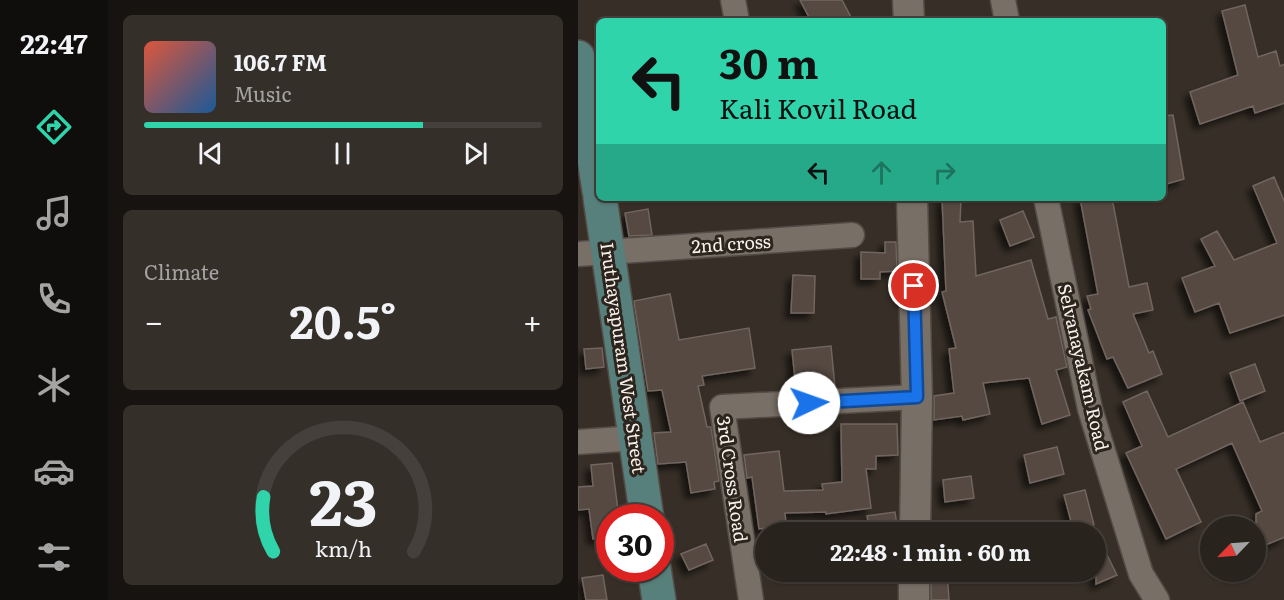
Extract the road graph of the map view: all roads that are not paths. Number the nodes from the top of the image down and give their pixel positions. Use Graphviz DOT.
graph roads {
  1 [pos="733,0"];
  2 [pos="908,0"];
  3 [pos="1003,0"];
  4 [pos="736,18"];
  5 [pos="909,18"];
  6 [pos="1006,18"];
  7 [pos="578,57"];
  8 [pos="581,99"];
  9 [pos="596,176"];
  10 [pos="600,201"];
  11 [pos="912,201"];
  12 [pos="1047,201"];
  13 [pos="852,235"];
  14 [pos="594,252"];
  15 [pos="917,397"];
  16 [pos="635,438"];
  17 [pos="578,442"];
  18 [pos="645,504"];
  19 [pos="915,522"];
  20 [pos="656,582"];
  21 [pos="914,582"];
  22 [pos="659,600"];
  23 [pos="751,600"];
  24 [pos="914,600"];
  25 [pos="1157,600"];
  1 -- 4 [label="street"];
  2 -- 5 [label="street"];
  3 -- 6 [label="street"];
  7 -- 8 [label="main road"];
  8 -- 9 [label="main road"];
  10 -- 14 [label="main road, Iruthayapuram West Street"];
  11 -- 15 [label="street"];
  12 -- 25 [label="street, Selvanayakam Road"];
  13 -- 14 [label="street, 2nd cross"];
  14 -- 16 [label="main road, Iruthayapuram West Street"];
  15 -- 19 [label="street"];
  15 -- 23 [label="street, 3rd Cross Road"];
  16 -- 17 [label="street"];
  16 -- 18 [label="main road, Iruthayapuram West Street"];
  20 -- 22 [label="main road"];
  21 -- 24 [label="street"];
}
